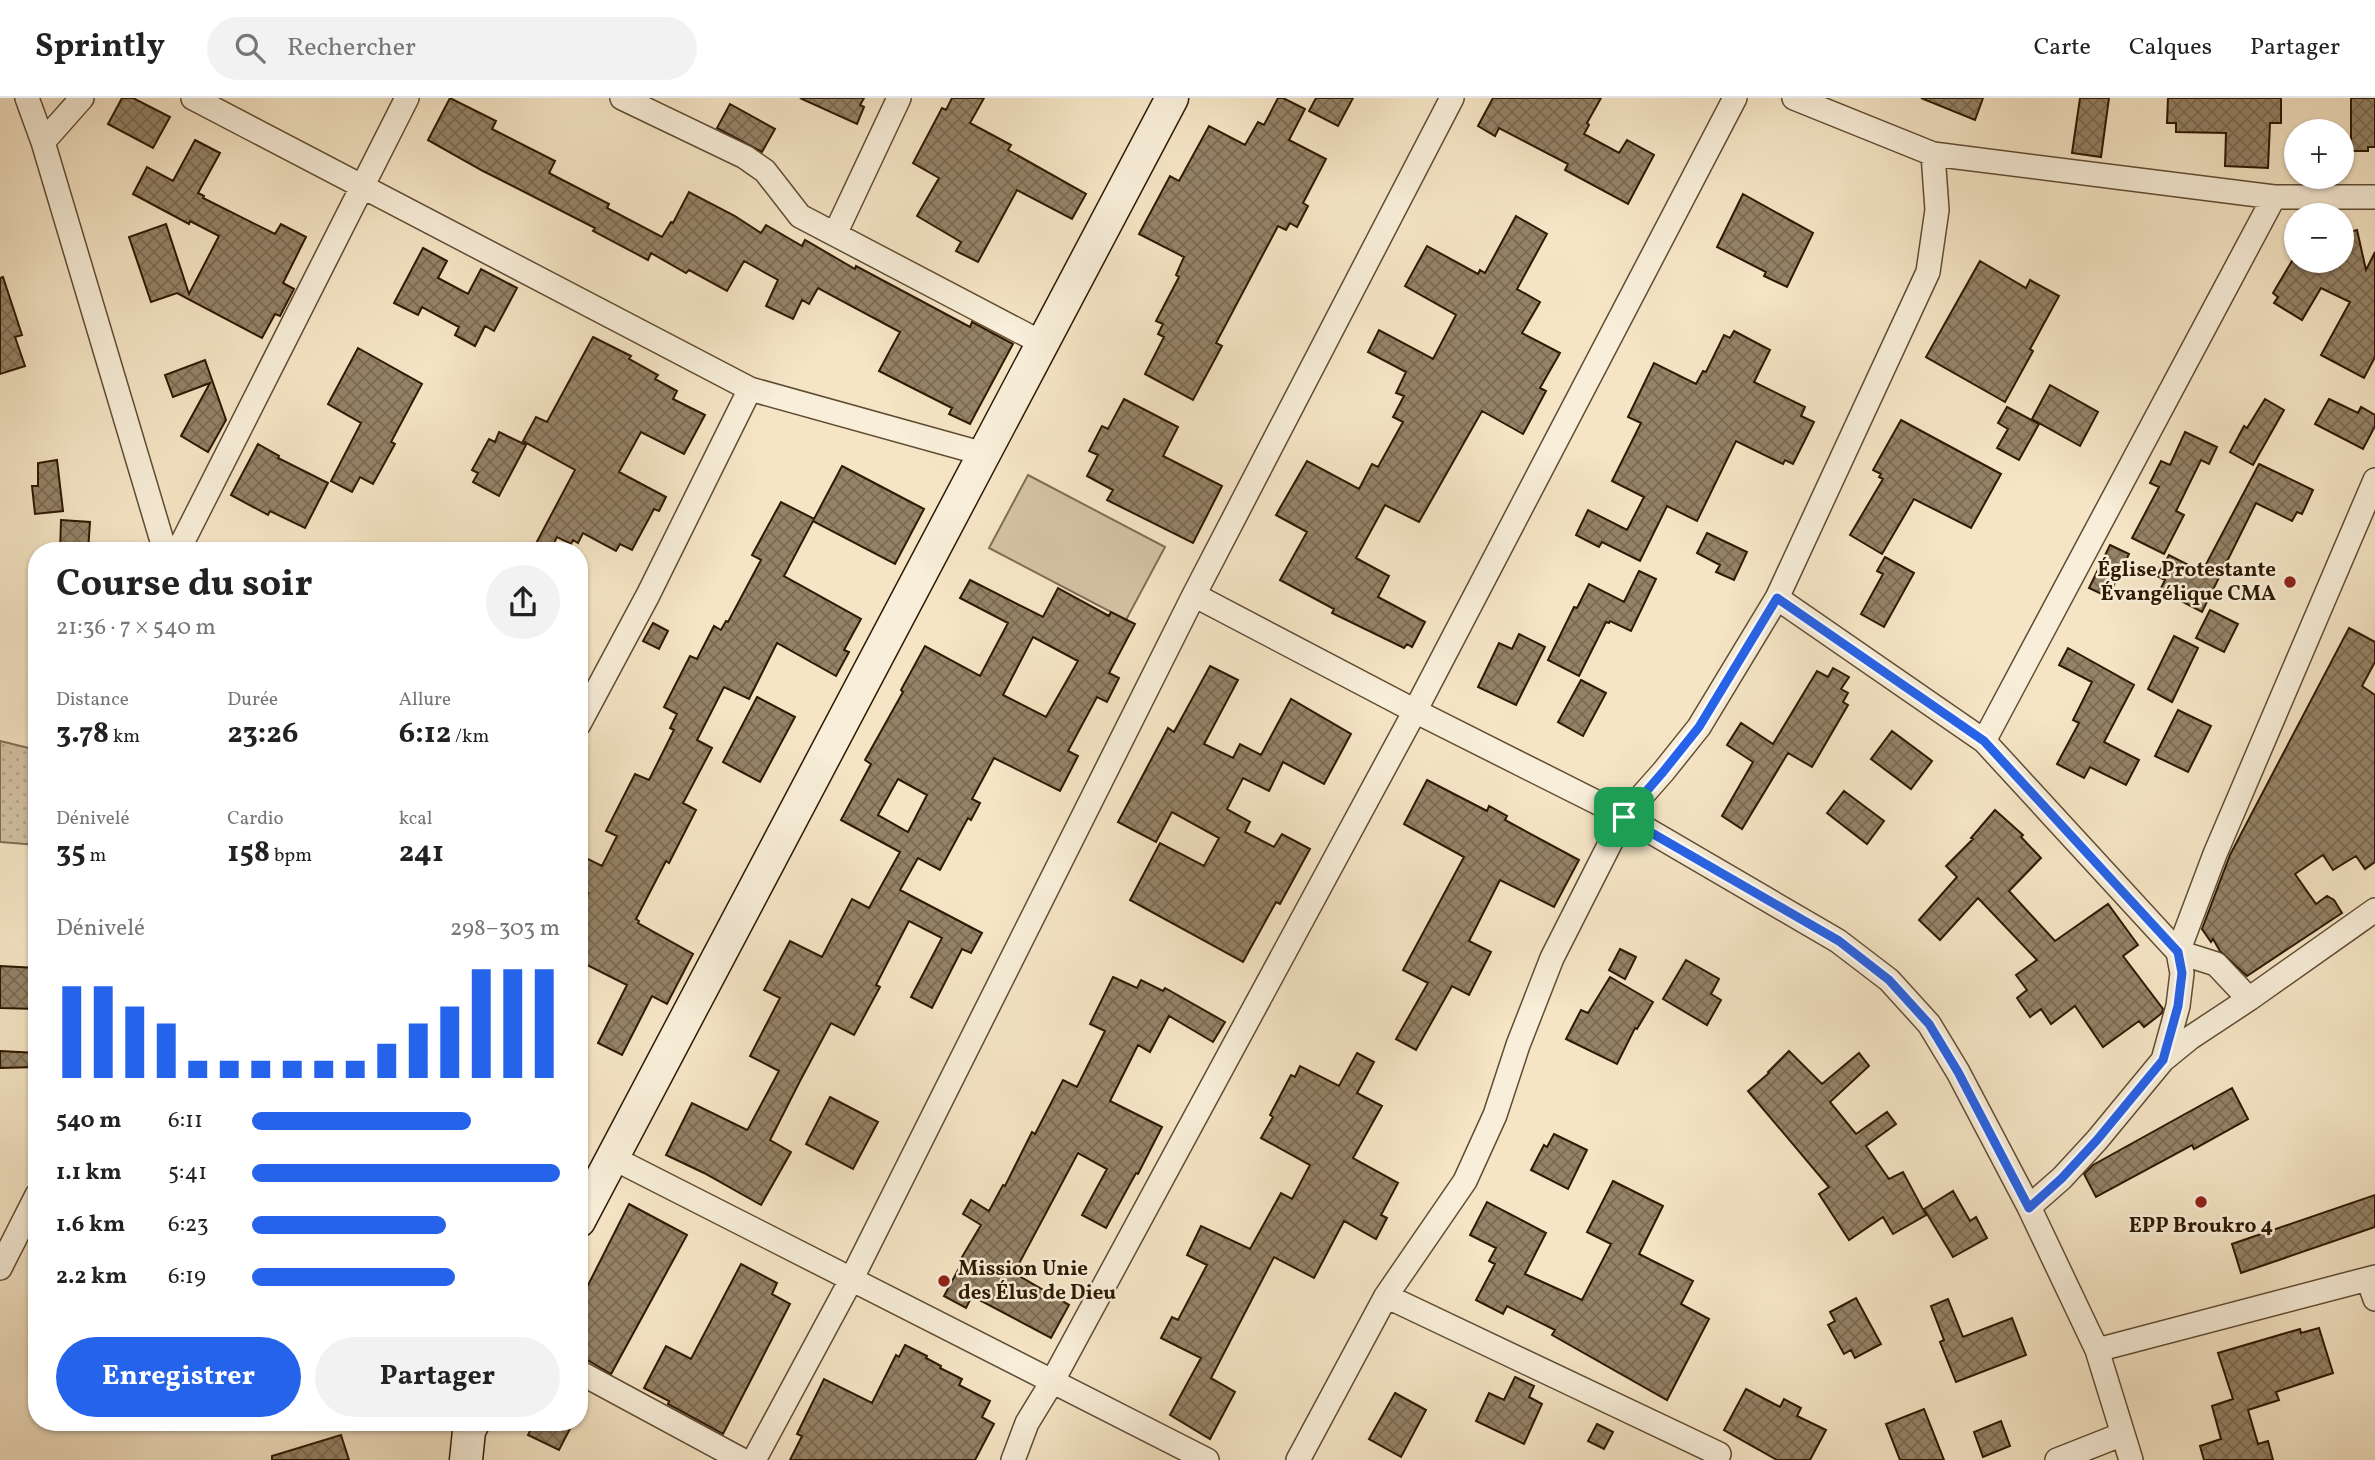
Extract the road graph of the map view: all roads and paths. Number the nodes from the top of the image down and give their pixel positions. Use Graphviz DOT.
graph roads {
  1 [pos="27,98"];
  2 [pos="82,98"];
  3 [pos="192,98"];
  4 [pos="407,98"];
  5 [pos="622,98"];
  6 [pos="899,98"];
  7 [pos="1172,98"];
  8 [pos="1452,98"];
  9 [pos="1735,98"];
  10 [pos="1794,98"];
  11 [pos="43,142"];
  12 [pos="1933,154"];
  13 [pos="363,188"];
  14 [pos="2274,197"];
  15 [pos="2375,197"];
  16 [pos="835,234"];
  17 [pos="1042,343"];
  18 [pos="750,388"];
  19 [pos="984,454"];
  20 [pos="2375,481"];
  21 [pos="162,542"];
  22 [pos="183,542"];
  23 [pos="1194,595"];
  24 [pos="1777,598"];
  25 [pos="588,707"];
  26 [pos="1416,711"];
  27 [pos="1984,741"];
  28 [pos="1624,817"];
  29 [pos="2375,910"];
  30 [pos="2178,952"];
  31 [pos="2249,999"];
  32 [pos="2163,1060"];
  33 [pos="613,1158"];
  34 [pos="588,1204"];
  35 [pos="2029,1208"];
  36 [pos="28,1211"];
  37 [pos="3,1254"];
  38 [pos="850,1280"];
  39 [pos="2373,1285"];
  40 [pos="1386,1296"];
  41 [pos="2097,1350"];
  42 [pos="588,1377"];
  43 [pos="1052,1382"];
  44 [pos="468,1434"];
  45 [pos="2123,1434"];
  46 [pos="1719,1454"];
  47 [pos="448,1460"];
  48 [pos="742,1460"];
  49 [pos="754,1460"];
  50 [pos="1013,1460"];
  51 [pos="1207,1460"];
  52 [pos="1298,1460"];
  53 [pos="2057,1460"];
  54 [pos="2131,1460"];
  1 -- 11 [label="street"];
  2 -- 11 [label="street"];
  3 -- 13 [label="street"];
  4 -- 13 [label="street"];
  5 -- 16 [label="street"];
  6 -- 16 [label="street"];
  7 -- 17 [label="street"];
  8 -- 23 [label="street"];
  9 -- 26 [label="street"];
  10 -- 12 [label="street"];
  11 -- 21 [label="street"];
  12 -- 14 [label="street"];
  12 -- 24 [label="street"];
  13 -- 18 [label="street"];
  13 -- 22 [label="street"];
  14 -- 15 [label="street"];
  14 -- 27 [label="street"];
  16 -- 17 [label="street"];
  17 -- 19 [label="street"];
  18 -- 19 [label="street"];
  18 -- 25 [label="street"];
  19 -- 33 [label="street"];
  20 -- 30 [label="street"];
  23 -- 26 [label="street"];
  23 -- 38 [label="street"];
  24 -- 27 [label="street"];
  24 -- 28 [label="street"];
  26 -- 28 [label="street"];
  26 -- 43 [label="street"];
  27 -- 30 [label="street"];
  28 -- 35 [label="street"];
  28 -- 40 [label="street"];
  29 -- 31 [label="street"];
  30 -- 31 [label="street"];
  30 -- 32 [label="street"];
  31 -- 32 [label="street"];
  32 -- 35 [label="street"];
  33 -- 34 [label="street"];
  33 -- 38 [label="street"];
  35 -- 41 [label="street"];
  36 -- 37 [label="street"];
  38 -- 43 [label="street"];
  38 -- 49 [label="street"];
  39 -- 41 [label="street"];
  40 -- 46 [label="street"];
  40 -- 52 [label="street"];
  41 -- 45 [label="street"];
  42 -- 48 [label="street"];
  43 -- 50 [label="street"];
  43 -- 51 [label="street"];
  44 -- 47 [label="street"];
  45 -- 53 [label="street"];
  45 -- 54 [label="street"];
}
